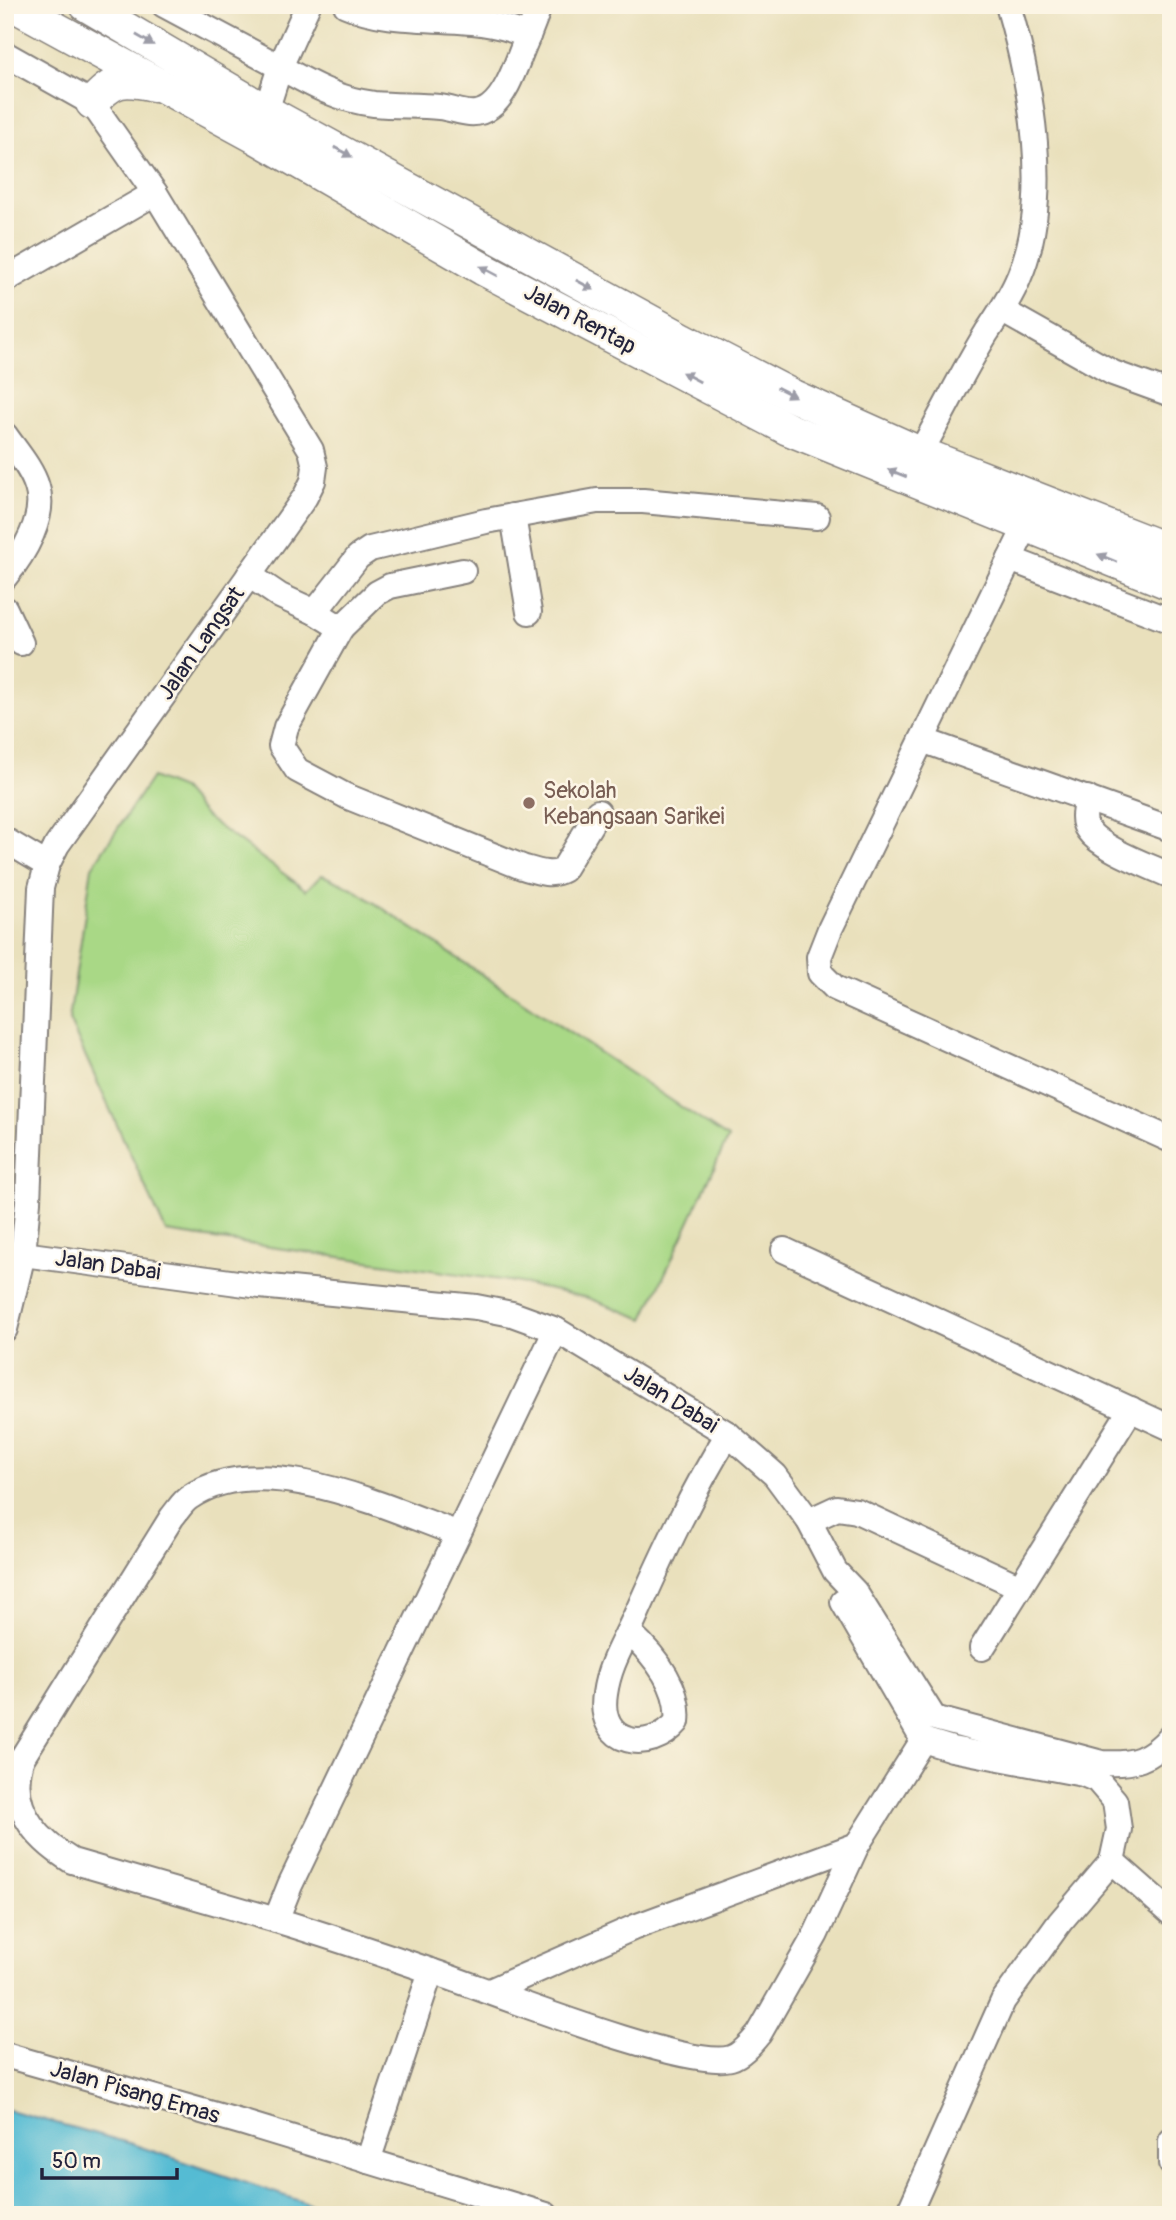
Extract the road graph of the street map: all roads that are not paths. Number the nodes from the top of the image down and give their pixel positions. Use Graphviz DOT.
graph roads {
  1 [pos="13,5"];
  2 [pos="86,5"];
  3 [pos="165,5"];
  4 [pos="308,5"];
  5 [pos="346,5"];
  6 [pos="540,5"];
  7 [pos="1008,5"];
  8 [pos="528,36"];
  9 [pos="5,54"];
  10 [pos="280,67"];
  11 [pos="159,86"];
  12 [pos="92,103"];
  13 [pos="266,111"];
  14 [pos="155,193"];
  15 [pos="5,280"];
  16 [pos="1003,311"];
  17 [pos="1171,394"];
  18 [pos="5,435"];
  19 [pos="920,453"];
  20 [pos="513,516"];
  21 [pos="817,517"];
  22 [pos="1026,526"];
  23 [pos="1171,551"];
  24 [pos="1010,559"];
  25 [pos="463,571"];
  26 [pos="249,575"];
  27 [pos="5,577"];
  28 [pos="1171,584"];
  29 [pos="5,608"];
  30 [pos="315,612"];
  31 [pos="529,612"];
  32 [pos="1171,621"];
  33 [pos="341,628"];
  34 [pos="21,643"];
  35 [pos="922,740"];
  36 [pos="1087,798"];
  37 [pos="597,812"];
  38 [pos="1171,829"];
  39 [pos="5,840"];
  40 [pos="47,865"];
  41 [pos="1171,876"];
  42 [pos="1171,1140"];
  43 [pos="783,1250"];
  44 [pos="23,1254"];
  45 [pos="5,1329"];
  46 [pos="556,1330"];
  47 [pos="1131,1409"];
  48 [pos="1171,1427"];
  49 [pos="728,1434"];
  50 [pos="809,1521"];
  51 [pos="456,1533"];
  52 [pos="835,1571"];
  53 [pos="1020,1587"];
  54 [pos="629,1632"];
  55 [pos="982,1648"];
  56 [pos="1171,1736"];
  57 [pos="923,1740"];
  58 [pos="857,1845"];
  59 [pos="1112,1861"];
  60 [pos="1171,1913"];
  61 [pos="276,1920"];
  62 [pos="431,1971"];
  63 [pos="490,1992"];
  64 [pos="5,2055"];
  65 [pos="1171,2141"];
  66 [pos="368,2161"];
  67 [pos="1171,2163"];
  68 [pos="546,2215"];
  69 [pos="908,2215"];
  1 -- 11 [label="main road, Jalan Rentap"];
  2 -- 13 [label="main road, Jalan Rentap, one-way"];
  3 -- 10 [label="street"];
  4 -- 10 [label="street"];
  5 -- 8 [label="street"];
  6 -- 8 [label="street"];
  7 -- 16 [label="street"];
  8 -- 10 [label="street"];
  9 -- 12 [label="street, Jalan Langsat"];
  10 -- 13 [label="street"];
  11 -- 12 [label="main road"];
  22 -- 11 [label="main road, Jalan Rentap, one-way"];
  12 -- 14 [label="street, Jalan Langsat"];
  13 -- 19 [label="main road, Jalan Rentap, one-way"];
  14 -- 15 [label="street"];
  14 -- 26 [label="street, Jalan Langsat"];
  16 -- 17 [label="street"];
  16 -- 19 [label="street"];
  18 -- 27 [label="street"];
  19 -- 23 [label="main road, Jalan Rentap"];
  20 -- 21 [label="street"];
  20 -- 30 [label="street"];
  20 -- 31 [label="street"];
  22 -- 24 [label="street"];
  28 -- 22 [label="main road, Jalan Rentap, one-way"];
  24 -- 32 [label="street"];
  24 -- 35 [label="street"];
  25 -- 33 [label="street"];
  26 -- 30 [label="street"];
  26 -- 40 [label="street, Jalan Langsat"];
  29 -- 34 [label="street"];
  30 -- 33 [label="street"];
  33 -- 37 [label="street"];
  35 -- 36 [label="street"];
  35 -- 42 [label="street"];
  36 -- 38 [label="street"];
  36 -- 41 [label="street"];
  39 -- 40 [label="street"];
  40 -- 44 [label="street, Jalan Langsat"];
  43 -- 47 [label="street"];
  44 -- 45 [label="street, Jalan Langsat"];
  44 -- 46 [label="street, Jalan Dabai"];
  46 -- 49 [label="street, Jalan Dabai"];
  46 -- 51 [label="street"];
  47 -- 48 [label="street"];
  47 -- 53 [label="street"];
  49 -- 50 [label="street, Jalan Dabai"];
  49 -- 54 [label="street"];
  50 -- 52 [label="street, Jalan Dabai"];
  50 -- 53 [label="street"];
  51 -- 61 [label="street"];
  51 -- 61 [label="street"];
  52 -- 56 [label="street, Jalan Dabai"];
  52 -- 57 [label="street"];
  53 -- 55 [label="street"];
  57 -- 58 [label="street"];
  57 -- 59 [label="street"];
  58 -- 63 [label="street"];
  58 -- 63 [label="street"];
  59 -- 60 [label="street"];
  59 -- 69 [label="street"];
  61 -- 62 [label="street"];
  62 -- 63 [label="street"];
  62 -- 66 [label="street"];
  64 -- 66 [label="street, Jalan Pisang Emas"];
  65 -- 67 [label="street"];
  66 -- 68 [label="street, Jalan Pisang Emas"];
}
